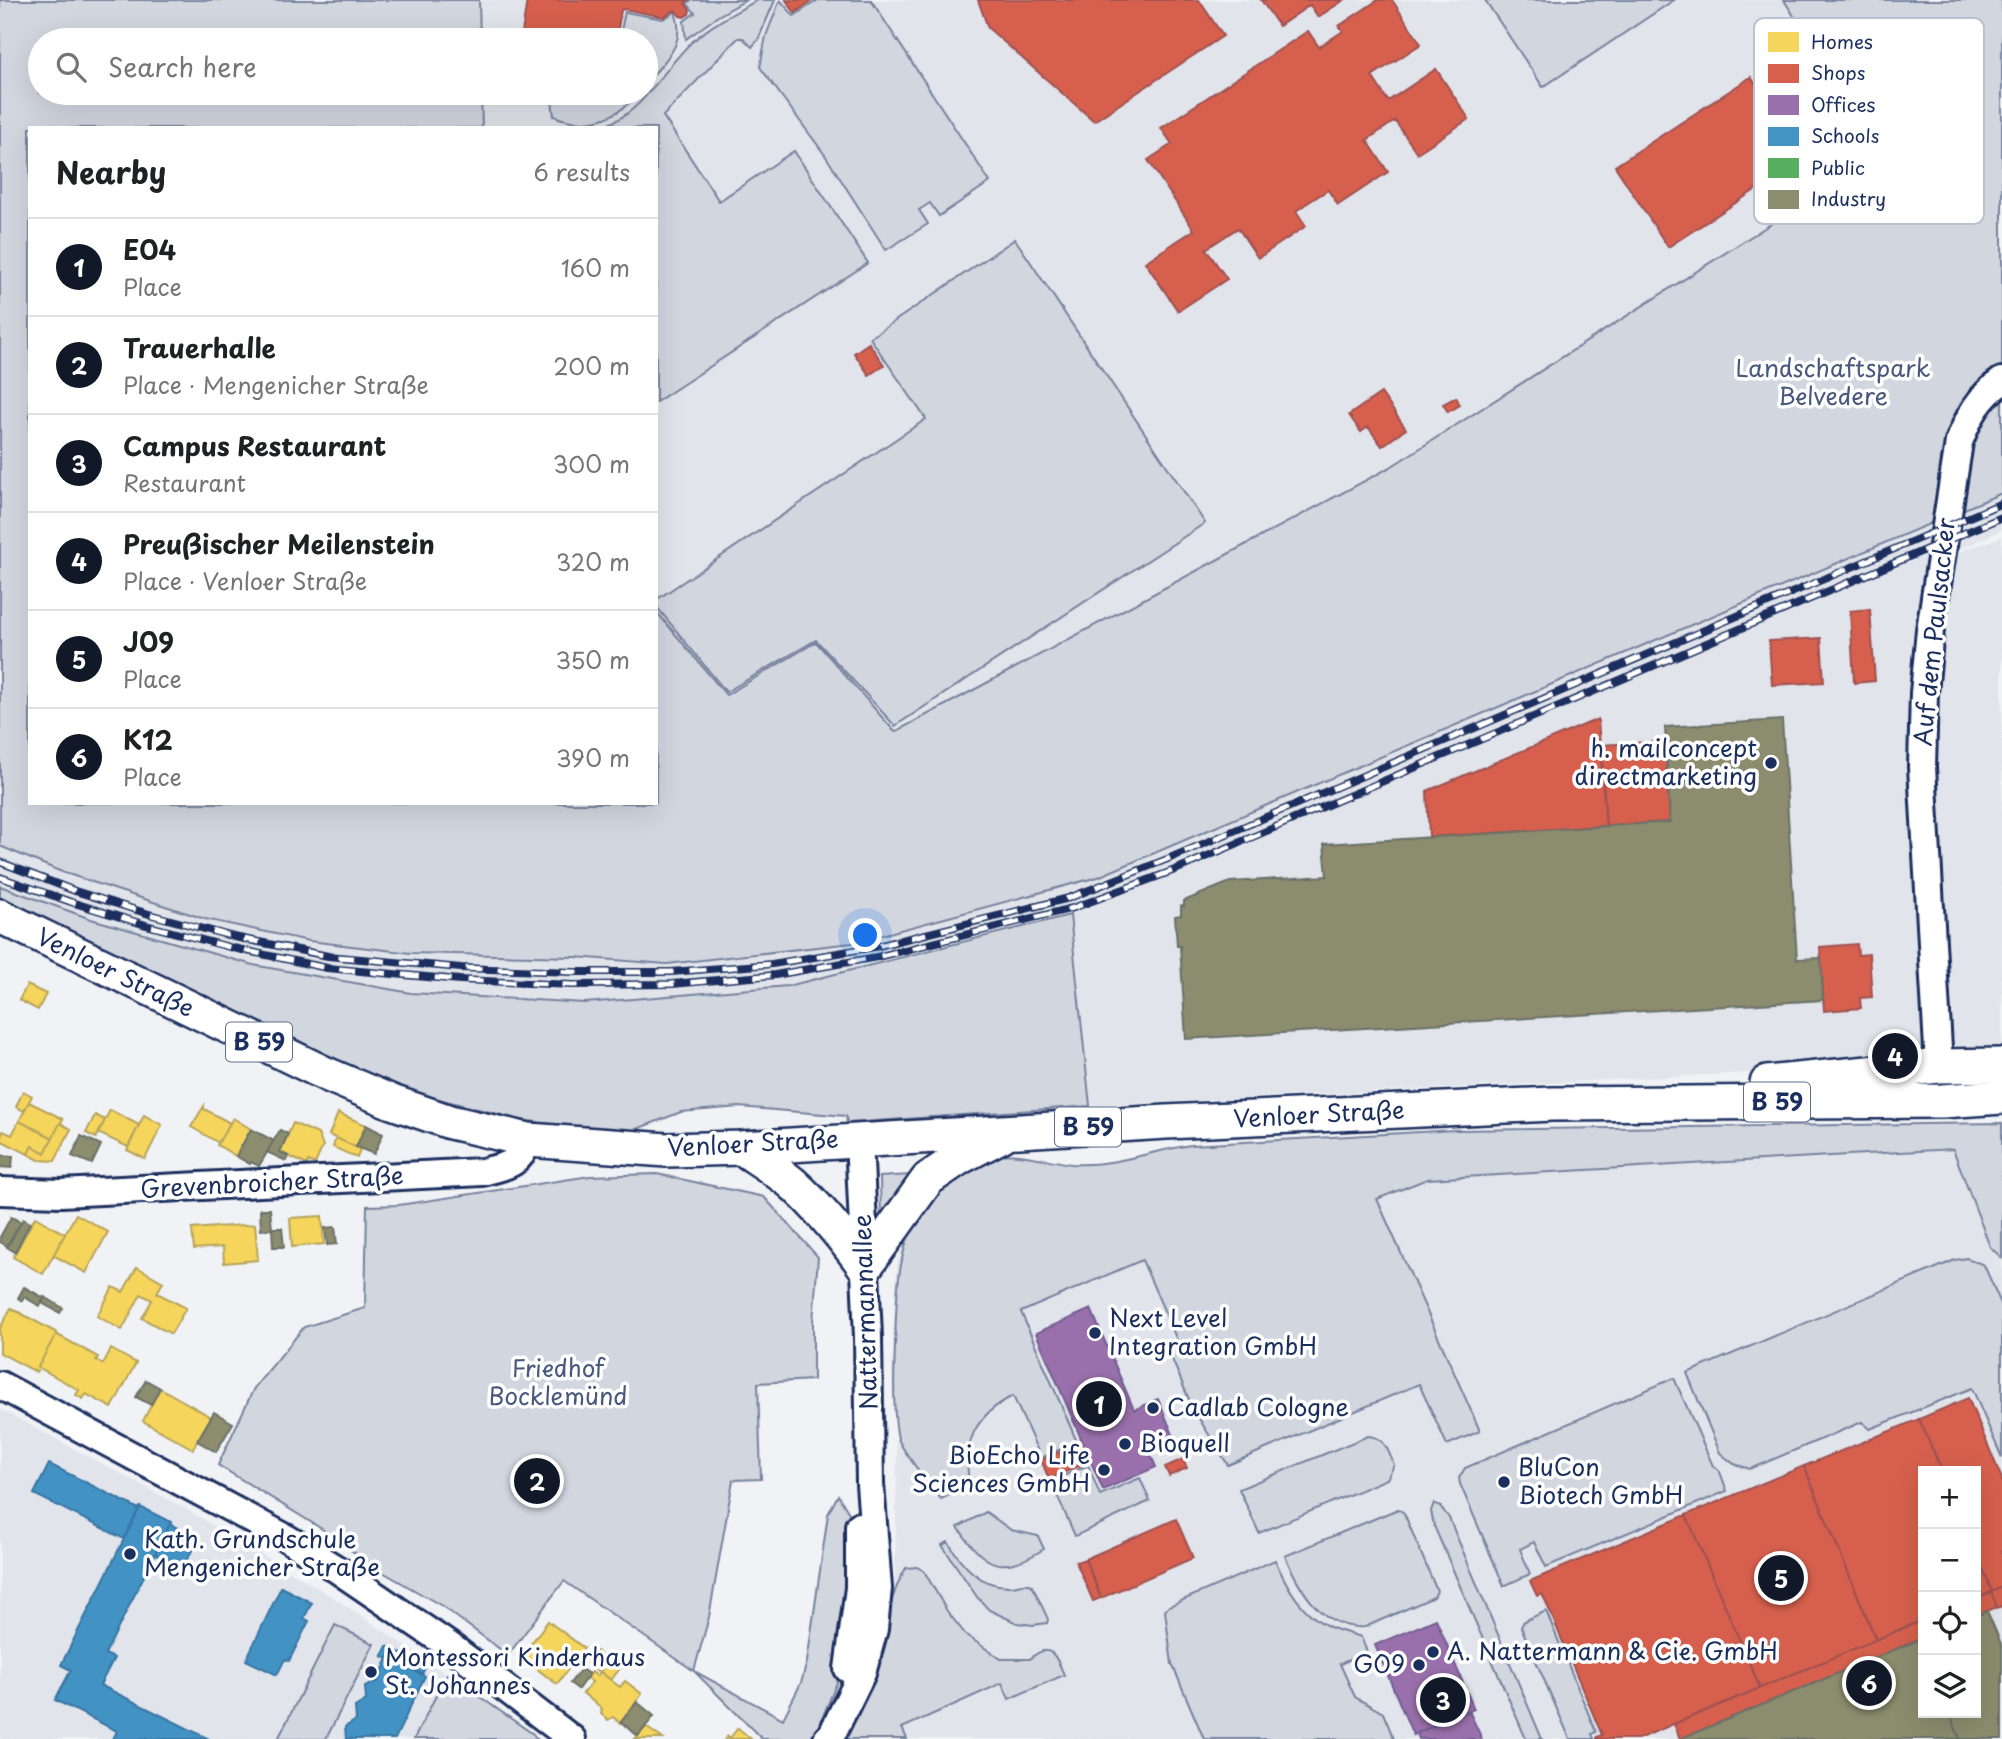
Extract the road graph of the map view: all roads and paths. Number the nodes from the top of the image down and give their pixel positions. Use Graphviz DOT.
graph roads {
  1 [pos="2002,381"];
  2 [pos="0,916"];
  3 [pos="2002,1065"];
  4 [pos="1939,1066"];
  5 [pos="2002,1097"];
  6 [pos="1941,1101"];
  7 [pos="1552,1104"];
  8 [pos="1009,1132"];
  9 [pos="859,1139"];
  10 [pos="528,1140"];
  11 [pos="742,1148"];
  12 [pos="0,1191"];
  13 [pos="865,1267"];
  14 [pos="0,1385"];
  15 [pos="870,1484"];
  16 [pos="572,1739"];
  17 [pos="819,1739"];
  18 [pos="827,1739"];
  1 -- 4 [label="street, Auf dem Paulsacker"];
  2 -- 10 [label="main road, Venloer Straße / B 59"];
  3 -- 4 [label="main road, Venloer Straße / B 59"];
  4 -- 6 [label="main road"];
  4 -- 7 [label="main road, Venloer Straße / B 59"];
  5 -- 6 [label="main road, Venloer Straße / B 59"];
  6 -- 7 [label="main road, Venloer Straße / B 59"];
  7 -- 8 [label="main road, Venloer Straße / B 59"];
  8 -- 9 [label="main road, Venloer Straße / B 59"];
  8 -- 13 [label="main road"];
  9 -- 11 [label="main road, Venloer Straße / B 59"];
  9 -- 13 [label="street, Nattermannallee"];
  10 -- 11 [label="main road, Venloer Straße / B 59"];
  10 -- 12 [label="street, Grevenbroicher Straße"];
  11 -- 13 [label="main road"];
  13 -- 15 [label="street, Nattermannallee"];
  14 -- 16 [label="street"];
  15 -- 17 [label="street, Nattermannallee"];
  15 -- 18 [label="street, Nattermannallee"];
}
